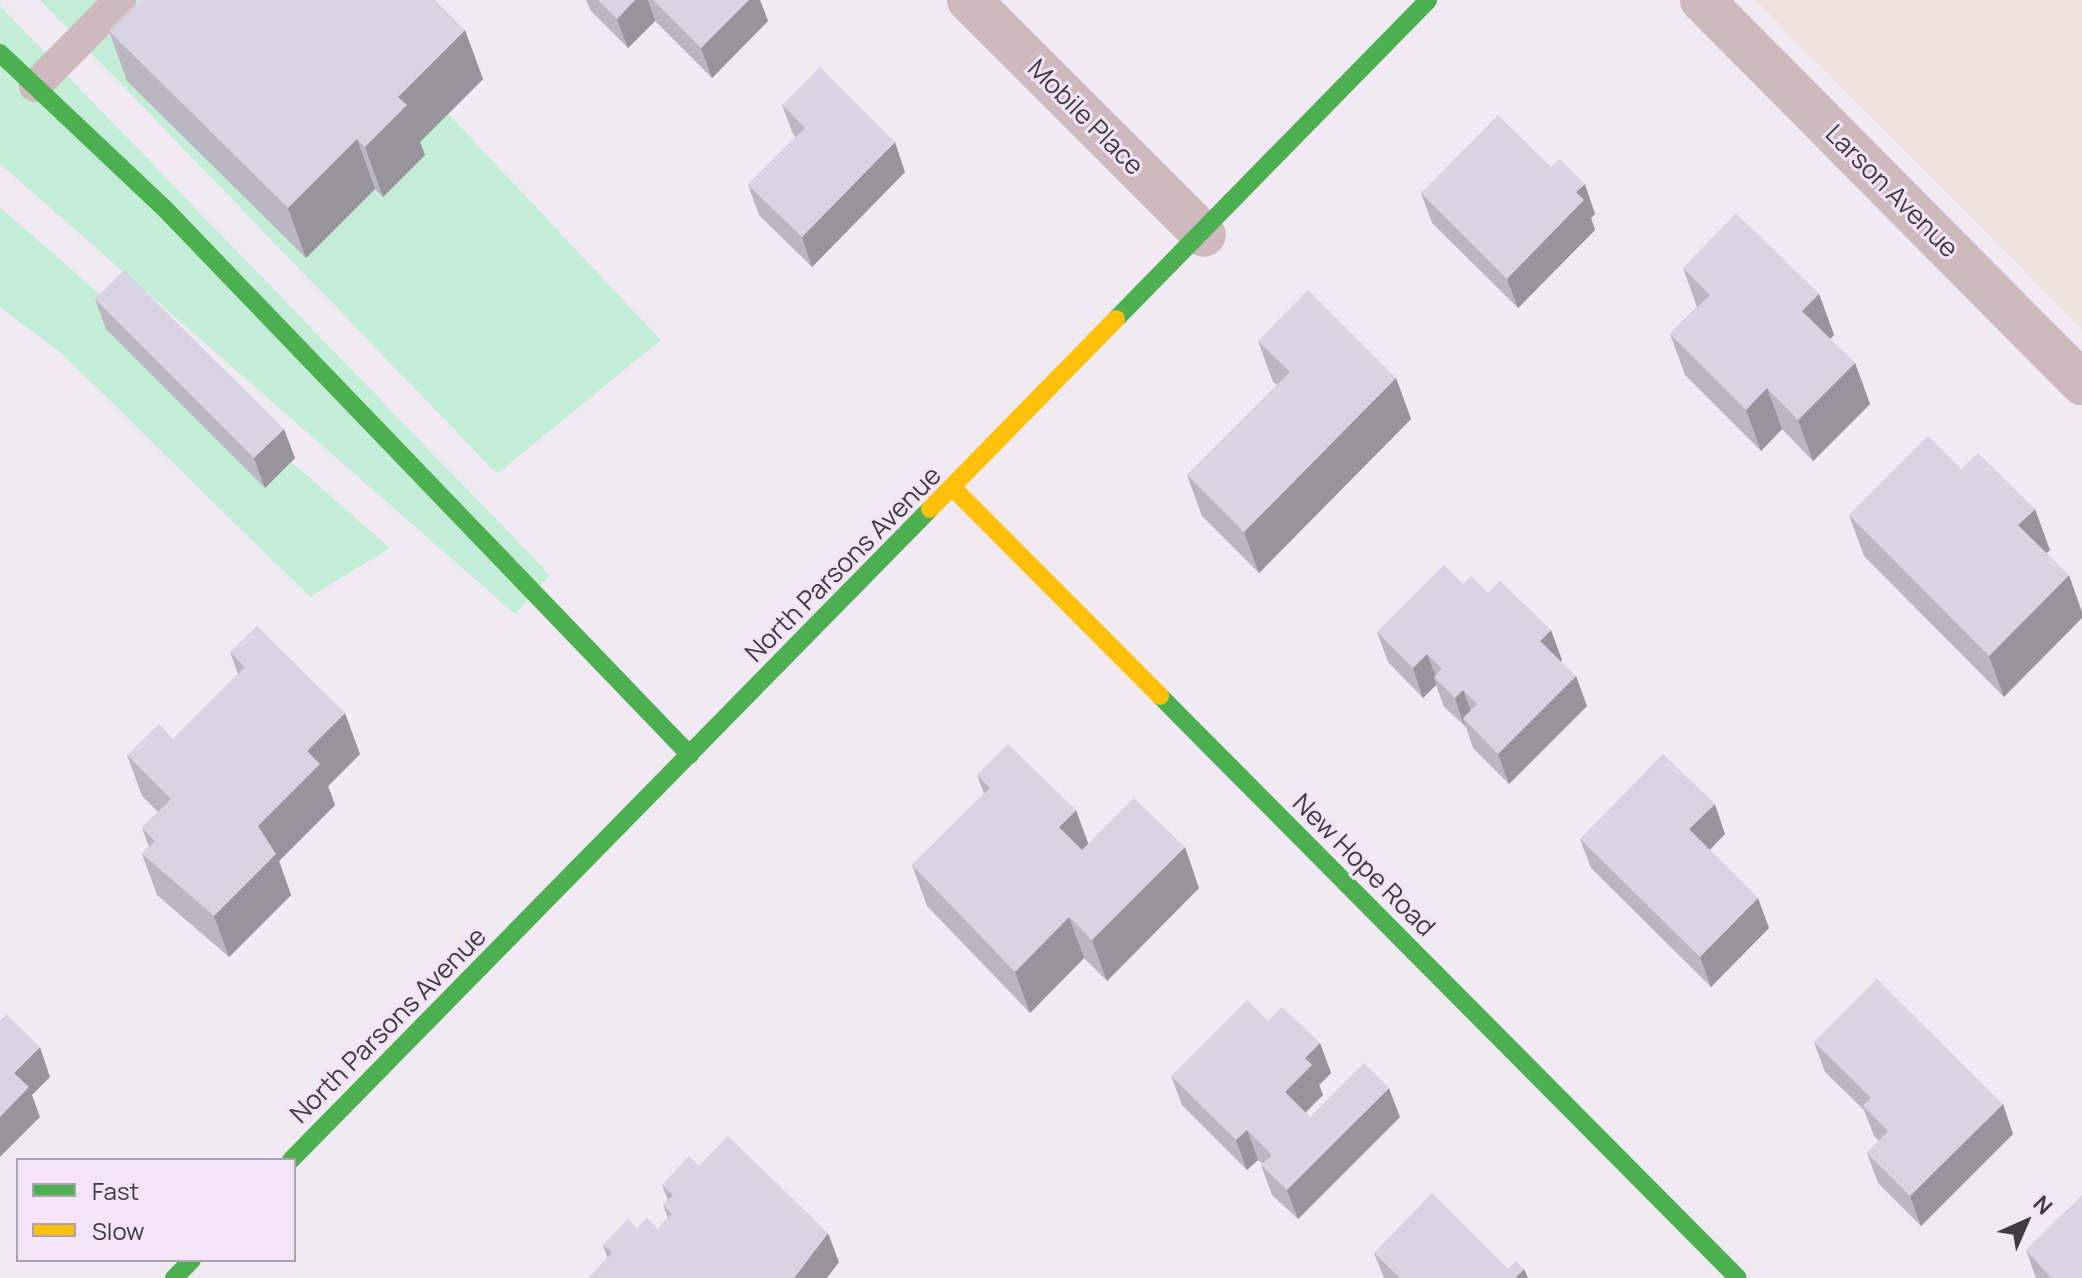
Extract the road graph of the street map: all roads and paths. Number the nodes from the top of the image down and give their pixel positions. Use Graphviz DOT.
graph roads {
  1 [pos="969,0"];
  2 [pos="1428,0"];
  3 [pos="1702,0"];
  4 [pos="118,1"];
  5 [pos="0,53"];
  6 [pos="35,86"];
  7 [pos="1204,235"];
  8 [pos="2082,383"];
  9 [pos="954,489"];
  10 [pos="690,755"];
  11 [pos="293,1158"];
  12 [pos="190,1262"];
  13 [pos="174,1278"];
  14 [pos="1738,1278"];
  1 -- 7 [label="street, Mobile Place"];
  2 -- 7 [label="street, North Parsons Avenue"];
  3 -- 8 [label="street, Larson Avenue"];
  4 -- 6 [label="lane"];
  5 -- 6 [label="street"];
  6 -- 10 [label="street"];
  7 -- 9 [label="street, North Parsons Avenue"];
  9 -- 10 [label="street, North Parsons Avenue"];
  9 -- 14 [label="street, New Hope Road"];
  10 -- 11 [label="street, North Parsons Avenue"];
  12 -- 13 [label="street"];
}
